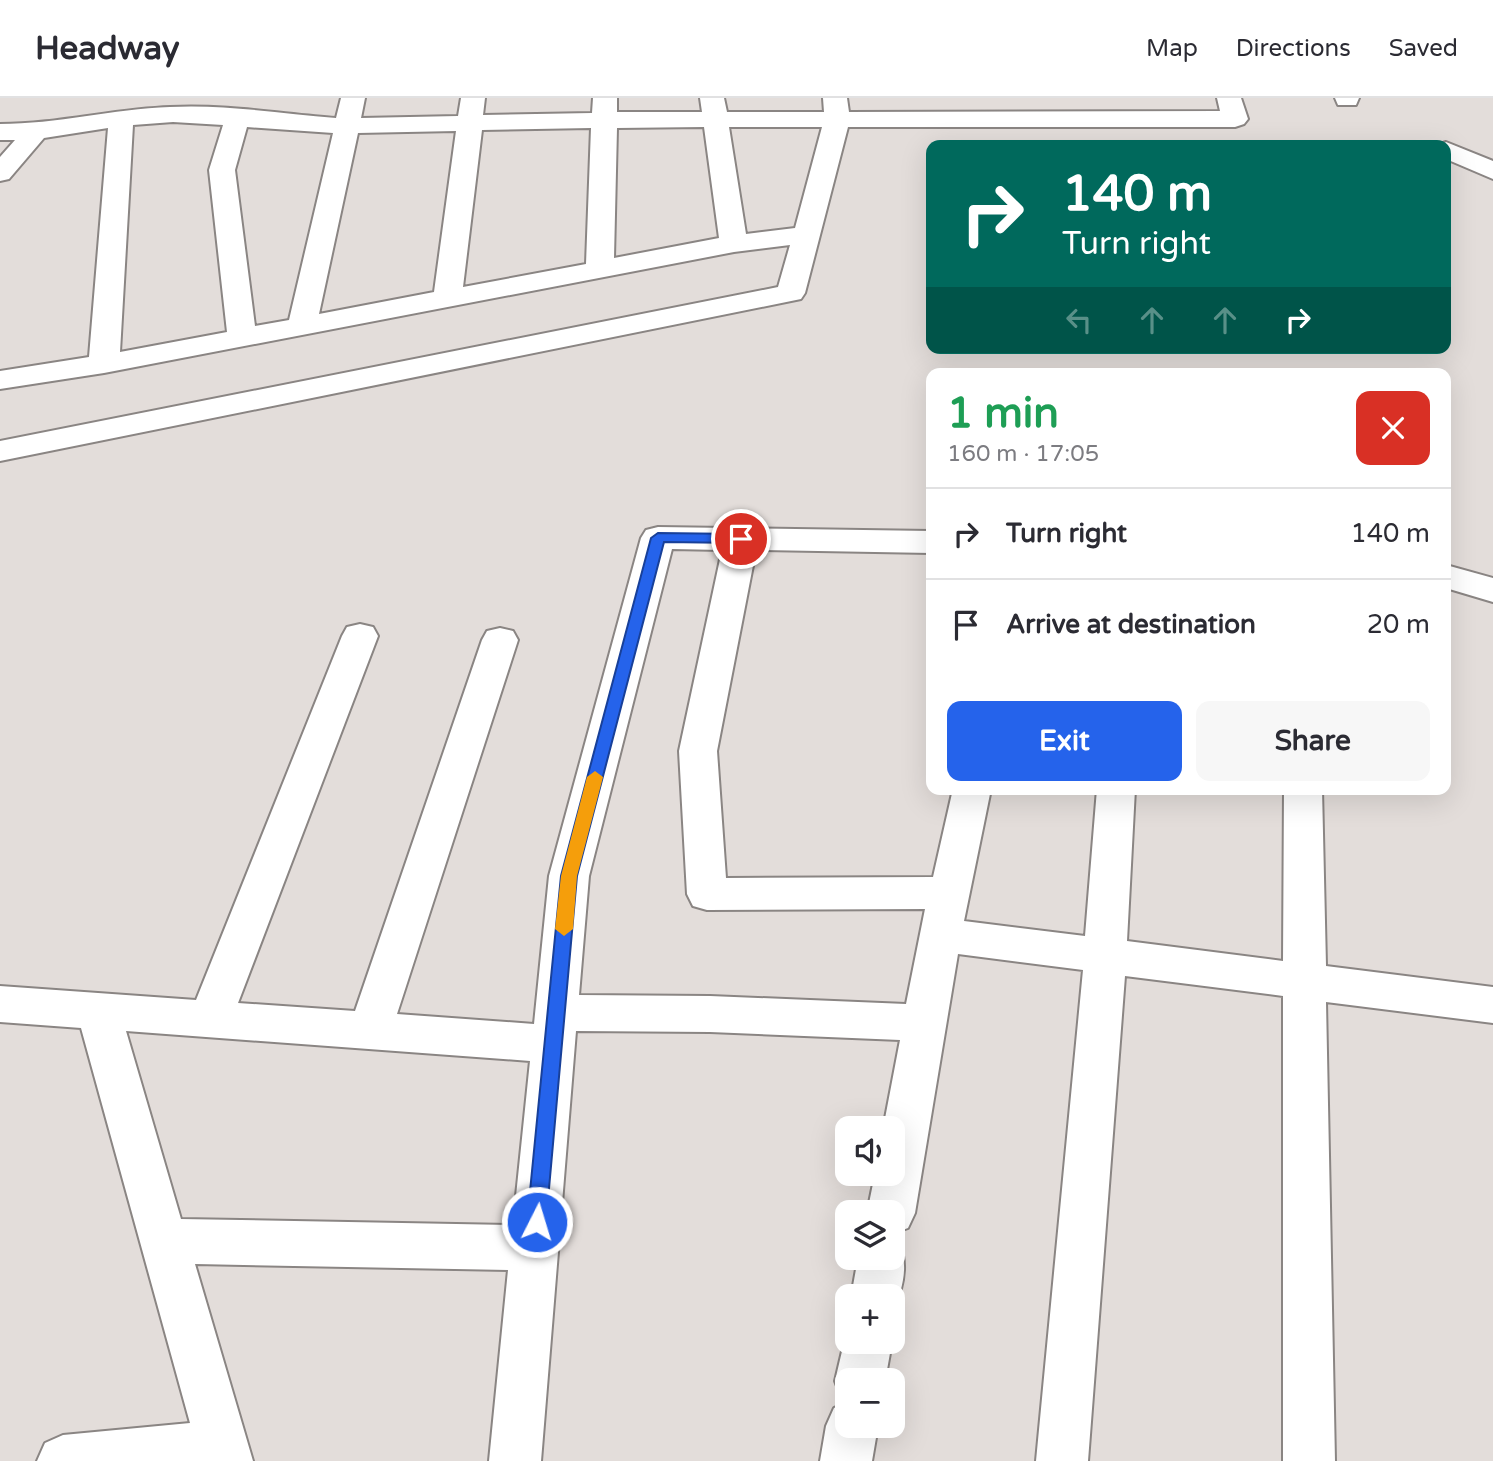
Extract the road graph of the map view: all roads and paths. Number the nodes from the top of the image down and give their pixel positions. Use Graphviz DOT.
graph roads {
  1 [pos="354,98"];
  2 [pos="1229,98"];
  3 [pos="606,109"];
  4 [pos="713,109"];
  5 [pos="836,109"];
  6 [pos="470,111"];
  7 [pos="121,118"];
  8 [pos="238,118"];
  9 [pos="1031,121"];
  10 [pos="345,126"];
  11 [pos="0,132"];
  12 [pos="36,132"];
  13 [pos="942,133"];
  14 [pos="1451,152"];
  15 [pos="1493,171"];
  16 [pos="0,173"];
  17 [pos="807,235"];
  18 [pos="734,244"];
  19 [pos="600,269"];
  20 [pos="447,299"];
  21 [pos="302,326"];
  22 [pos="242,338"];
  23 [pos="103,364"];
  24 [pos="0,380"];
  25 [pos="0,451"];
  26 [pos="741,539"];
  27 [pos="926,542"];
  28 [pos="1451,578"];
  29 [pos="1493,590"];
  30 [pos="360,636"];
  31 [pos="500,640"];
  32 [pos="971,795"];
  33 [pos="1116,795"];
  34 [pos="1304,795"];
  35 [pos="949,893"];
  36 [pos="940,935"];
  37 [pos="1105,956"];
  38 [pos="1306,981"];
  39 [pos="0,1004"];
  40 [pos="1493,1005"];
  41 [pos="98,1011"];
  42 [pos="211,1019"];
  43 [pos="925,1023"];
  44 [pos="555,1028"];
  45 [pos="370,1030"];
  46 [pos="893,1200"];
  47 [pos="164,1241"];
  48 [pos="534,1248"];
  49 [pos="850,1438"];
  50 [pos="224,1453"];
  51 [pos="63,1461"];
  52 [pos="515,1461"];
  53 [pos="846,1461"];
  54 [pos="1062,1461"];
  55 [pos="1310,1461"];
  1 -- 10 [label="street"];
  2 -- 9 [label="street"];
  3 -- 4 [label="street"];
  3 -- 6 [label="street"];
  3 -- 19 [label="street"];
  4 -- 5 [label="street"];
  4 -- 18 [label="street"];
  5 -- 13 [label="street"];
  5 -- 17 [label="street"];
  6 -- 10 [label="street"];
  6 -- 20 [label="street"];
  7 -- 8 [label="street"];
  7 -- 12 [label="street"];
  7 -- 23 [label="street"];
  8 -- 10 [label="street"];
  8 -- 22 [label="street"];
  9 -- 13 [label="street"];
  10 -- 21 [label="street"];
  11 -- 12 [label="street"];
  12 -- 16 [label="street"];
  14 -- 15 [label="street"];
  17 -- 18 [label="street"];
  17 -- 25 [label="street"];
  18 -- 19 [label="street"];
  19 -- 20 [label="street"];
  20 -- 21 [label="street"];
  21 -- 22 [label="street"];
  22 -- 23 [label="street"];
  23 -- 24 [label="street"];
  26 -- 27 [label="street"];
  26 -- 35 [label="street"];
  26 -- 44 [label="street"];
  28 -- 29 [label="street"];
  30 -- 42 [label="street"];
  31 -- 45 [label="street"];
  32 -- 35 [label="street"];
  33 -- 37 [label="street"];
  34 -- 38 [label="street"];
  35 -- 36 [label="street"];
  36 -- 37 [label="street"];
  36 -- 43 [label="street"];
  37 -- 38 [label="street"];
  37 -- 54 [label="street"];
  38 -- 40 [label="street"];
  38 -- 55 [label="street"];
  39 -- 41 [label="street"];
  41 -- 42 [label="street"];
  41 -- 47 [label="street"];
  42 -- 45 [label="street"];
  43 -- 44 [label="street"];
  43 -- 46 [label="street"];
  44 -- 45 [label="street"];
  44 -- 48 [label="street"];
  47 -- 48 [label="street"];
  47 -- 50 [label="street"];
  48 -- 52 [label="street"];
  49 -- 53 [label="street"];
  50 -- 51 [label="street"];
}
